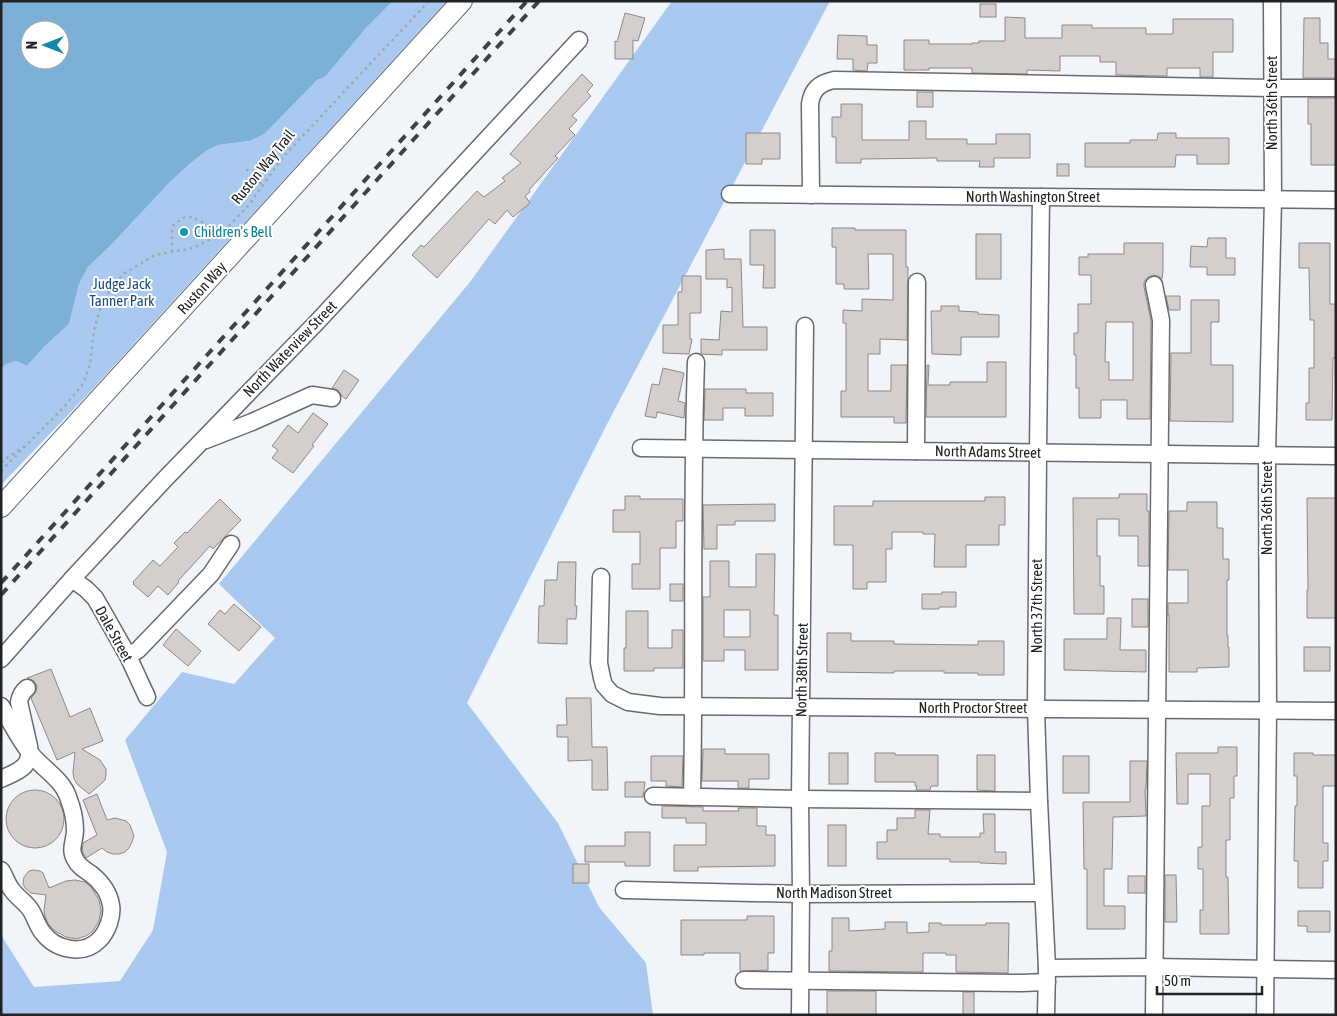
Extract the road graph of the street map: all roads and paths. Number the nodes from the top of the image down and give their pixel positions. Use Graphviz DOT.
graph roads {
  1 [pos="429,1"];
  2 [pos="462,1"];
  3 [pos="1272,1"];
  4 [pos="579,40"];
  5 [pos="1272,88"];
  6 [pos="1336,88"];
  7 [pos="246,170"];
  8 [pos="262,186"];
  9 [pos="730,194"];
  10 [pos="810,195"];
  11 [pos="1041,197"];
  12 [pos="1273,199"];
  13 [pos="1336,200"];
  14 [pos="225,229"];
  15 [pos="172,252"];
  16 [pos="917,282"];
  17 [pos="1154,285"];
  18 [pos="805,326"];
  19 [pos="696,362"];
  20 [pos="332,398"];
  21 [pos="31,442"];
  22 [pos="200,443"];
  23 [pos="641,448"];
  24 [pos="693,449"];
  25 [pos="804,450"];
  26 [pos="916,451"];
  27 [pos="1038,452"];
  28 [pos="1160,453"];
  29 [pos="1267,454"];
  30 [pos="1336,456"];
  31 [pos="1,462"];
  32 [pos="1,471"];
  33 [pos="1,507"];
  34 [pos="231,544"];
  35 [pos="601,577"];
  36 [pos="72,579"];
  37 [pos="128,656"];
  38 [pos="1,659"];
  39 [pos="27,688"];
  40 [pos="146,698"];
  41 [pos="1,706"];
  42 [pos="694,706"];
  43 [pos="801,707"];
  44 [pos="1036,709"];
  45 [pos="1157,710"];
  46 [pos="1268,710"];
  47 [pos="1336,711"];
  48 [pos="30,753"];
  49 [pos="1,779"];
  50 [pos="653,796"];
  51 [pos="692,797"];
  52 [pos="800,799"];
  53 [pos="1039,801"];
  54 [pos="1,870"];
  55 [pos="624,890"];
  56 [pos="1044,892"];
  57 [pos="801,894"];
  58 [pos="1154,967"];
  59 [pos="1266,968"];
  60 [pos="1336,970"];
  61 [pos="1047,975"];
  62 [pos="744,980"];
  63 [pos="800,981"];
  64 [pos="800,1015"];
  65 [pos="1046,1015"];
  66 [pos="1154,1015"];
  67 [pos="1265,1015"];
  1 -- 8 [label="path, Ruston Way Trail"];
  2 -- 33 [label="main road, Ruston Way"];
  3 -- 5 [label="street, North 36th Street"];
  4 -- 22 [label="street, North Waterview Street"];
  5 -- 6 [label="street"];
  5 -- 10 [label="street"];
  5 -- 12 [label="street, North 36th Street"];
  7 -- 8 [label="path"];
  8 -- 14 [label="path, Ruston Way Trail"];
  9 -- 10 [label="street, North Washington Street"];
  10 -- 11 [label="street, North Washington Street"];
  11 -- 12 [label="street, North Washington Street"];
  11 -- 27 [label="street, North 37th Street"];
  12 -- 13 [label="street, North Washington Street"];
  12 -- 29 [label="street, North 36th Street"];
  14 -- 15 [label="path, Ruston Way Trail"];
  14 -- 15 [label="path"];
  15 -- 21 [label="path, Ruston Way Trail"];
  16 -- 26 [label="street"];
  17 -- 28 [label="street"];
  18 -- 25 [label="street, North 38th Street"];
  19 -- 24 [label="street"];
  20 -- 22 [label="street"];
  21 -- 31 [label="path, Ruston Way Trail"];
  21 -- 32 [label="path, Ruston Way Trail"];
  22 -- 36 [label="street, North Waterview Street"];
  23 -- 24 [label="street, North Adams Street"];
  24 -- 25 [label="street, North Adams Street"];
  24 -- 42 [label="street"];
  25 -- 26 [label="street, North Adams Street"];
  25 -- 43 [label="street, North 38th Street"];
  26 -- 27 [label="street, North Adams Street"];
  27 -- 28 [label="street, North Adams Street"];
  27 -- 44 [label="street, North 37th Street"];
  28 -- 29 [label="street, North Adams Street"];
  28 -- 45 [label="street"];
  29 -- 30 [label="street, North Adams Street"];
  29 -- 46 [label="street, North 36th Street"];
  34 -- 37 [label="street"];
  35 -- 42 [label="street, North Proctor Street"];
  36 -- 37 [label="street, Dale Street"];
  36 -- 38 [label="street, North Waterview Street"];
  37 -- 40 [label="street, Dale Street"];
  39 -- 48 [label="street"];
  41 -- 48 [label="street"];
  42 -- 43 [label="street, North Proctor Street"];
  42 -- 51 [label="street"];
  43 -- 44 [label="street, North Proctor Street"];
  43 -- 52 [label="street, North 38th Street"];
  44 -- 45 [label="street, North Proctor Street"];
  44 -- 53 [label="street, North 37th Street"];
  45 -- 46 [label="street, North Proctor Street"];
  45 -- 58 [label="street"];
  46 -- 47 [label="street, North Proctor Street"];
  46 -- 59 [label="street, North 36th Street"];
  48 -- 49 [label="street"];
  48 -- 54 [label="street"];
  50 -- 51 [label="street"];
  51 -- 52 [label="street"];
  52 -- 53 [label="street"];
  52 -- 57 [label="street, North 38th Street"];
  53 -- 56 [label="street, North 37th Street"];
  55 -- 57 [label="street, North Madison Street"];
  56 -- 57 [label="street, North Madison Street"];
  56 -- 61 [label="street, North 37th Street"];
  57 -- 63 [label="street, North 38th Street"];
  58 -- 59 [label="street"];
  58 -- 61 [label="street"];
  58 -- 66 [label="street"];
  59 -- 60 [label="street"];
  59 -- 67 [label="street, North 36th Street"];
  61 -- 63 [label="street"];
  61 -- 65 [label="street, North 37th Street"];
  62 -- 63 [label="street"];
  63 -- 64 [label="street, North 38th Street"];
}
